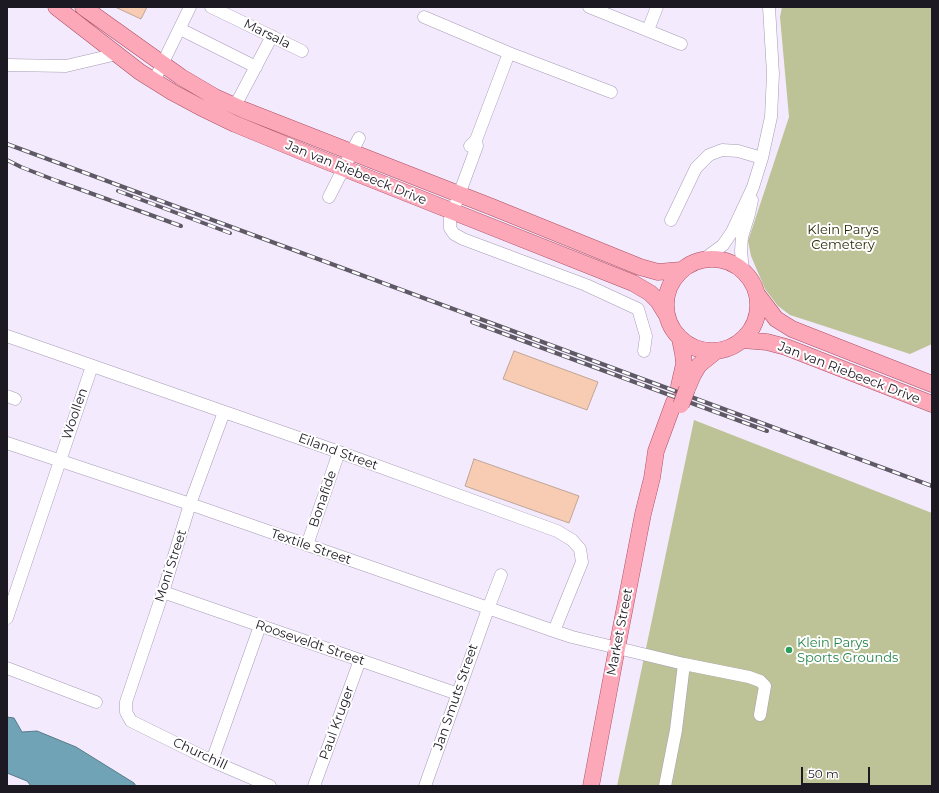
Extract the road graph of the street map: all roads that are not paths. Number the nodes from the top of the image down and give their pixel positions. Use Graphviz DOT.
graph roads {
  1 [pos="83,7"];
  2 [pos="190,7"];
  3 [pos="211,7"];
  4 [pos="589,7"];
  5 [pos="657,7"];
  6 [pos="769,7"];
  7 [pos="61,8"];
  8 [pos="424,17"];
  9 [pos="180,28"];
  10 [pos="648,30"];
  11 [pos="272,36"];
  12 [pos="681,44"];
  13 [pos="302,51"];
  14 [pos="509,53"];
  15 [pos="117,54"];
  16 [pos="7,64"];
  17 [pos="162,65"];
  18 [pos="256,67"];
  19 [pos="154,81"];
  20 [pos="611,92"];
  21 [pos="235,106"];
  22 [pos="359,138"];
  23 [pos="351,152"];
  24 [pos="762,158"];
  25 [pos="343,168"];
  26 [pos="753,187"];
  27 [pos="456,193"];
  28 [pos="329,197"];
  29 [pos="453,212"];
  30 [pos="671,220"];
  31 [pos="704,259"];
  32 [pos="681,270"];
  33 [pos="743,270"];
  34 [pos="757,294"];
  35 [pos="666,314"];
  36 [pos="7,336"];
  37 [pos="680,339"];
  38 [pos="742,340"];
  39 [pos="644,351"];
  40 [pos="715,352"];
  41 [pos="92,366"];
  42 [pos="932,384"];
  43 [pos="683,388"];
  44 [pos="932,404"];
  45 [pos="224,412"];
  46 [pos="7,443"];
  47 [pos="339,452"];
  48 [pos="59,462"];
  49 [pos="190,504"];
  50 [pos="307,545"];
  51 [pos="501,575"];
  52 [pos="163,592"];
  53 [pos="488,609"];
  54 [pos="7,618"];
  55 [pos="260,626"];
  56 [pos="554,631"];
  57 [pos="617,648"];
  58 [pos="360,660"];
  59 [pos="684,664"];
  60 [pos="7,668"];
  61 [pos="458,694"];
  62 [pos="96,702"];
  63 [pos="760,715"];
  64 [pos="131,722"];
  65 [pos="212,761"];
  66 [pos="270,786"];
  67 [pos="314,786"];
  68 [pos="425,786"];
  69 [pos="591,786"];
  70 [pos="666,786"];
  1 -- 17 [label="main road, Jan van Riebeeck Drive"];
  2 -- 9 [label="street"];
  3 -- 11 [label="street, Marsala"];
  4 -- 10 [label="street"];
  5 -- 10 [label="street"];
  6 -- 24 [label="street"];
  7 -- 15 [label="main road, Jan van Riebeeck Drive"];
  8 -- 14 [label="street"];
  9 -- 17 [label="street"];
  9 -- 18 [label="street"];
  10 -- 12 [label="street"];
  11 -- 13 [label="street, Marsala"];
  11 -- 18 [label="street"];
  14 -- 20 [label="street"];
  14 -- 27 [label="street"];
  15 -- 16 [label="street"];
  15 -- 19 [label="main road, Jan van Riebeeck Drive"];
  17 -- 19 [label="street"];
  17 -- 21 [label="main road, Jan van Riebeeck Drive"];
  18 -- 21 [label="street"];
  19 -- 25 [label="main road, Jan van Riebeeck Drive"];
  21 -- 23 [label="main road, Jan van Riebeeck Drive"];
  22 -- 23 [label="street"];
  23 -- 25 [label="street"];
  23 -- 27 [label="main road, Jan van Riebeeck Drive"];
  24 -- 26 [label="street"];
  24 -- 30 [label="street"];
  25 -- 28 [label="street"];
  25 -- 29 [label="main road, Jan van Riebeeck Drive"];
  26 -- 31 [label="street"];
  26 -- 33 [label="street"];
  27 -- 29 [label="street"];
  27 -- 32 [label="main road, Jan van Riebeeck Drive"];
  29 -- 35 [label="main road, Jan van Riebeeck Drive"];
  29 -- 39 [label="street"];
  31 -- 32 [label="main road"];
  31 -- 33 [label="main road"];
  32 -- 35 [label="main road"];
  33 -- 34 [label="main road"];
  34 -- 38 [label="main road"];
  34 -- 42 [label="main road, Jan van Riebeeck Drive"];
  35 -- 37 [label="main road"];
  36 -- 41 [label="street, Eiland Street"];
  37 -- 40 [label="main road"];
  37 -- 43 [label="main road, Market Street"];
  38 -- 40 [label="main road"];
  38 -- 44 [label="main road, Jan van Riebeeck Drive"];
  40 -- 43 [label="main road, Market Street"];
  41 -- 45 [label="street, Eiland Street"];
  41 -- 48 [label="street, Woollen"];
  43 -- 57 [label="main road, Market Street"];
  45 -- 47 [label="street, Eiland Street"];
  45 -- 49 [label="street, Moni Street"];
  46 -- 48 [label="street, Textile Street"];
  47 -- 50 [label="street, Bonafide"];
  47 -- 56 [label="street, Eiland Street"];
  48 -- 49 [label="street, Textile Street"];
  48 -- 54 [label="street, Woollen"];
  49 -- 50 [label="street, Textile Street"];
  49 -- 52 [label="street, Moni Street"];
  50 -- 53 [label="street, Textile Street"];
  51 -- 53 [label="street, Jan Smuts Street"];
  52 -- 55 [label="street, Rooseveldt Street"];
  52 -- 64 [label="street, Moni Street"];
  53 -- 56 [label="street, Textile Street"];
  53 -- 61 [label="street, Jan Smuts Street"];
  55 -- 58 [label="street, Rooseveldt Street"];
  55 -- 65 [label="street"];
  56 -- 57 [label="street, Textile Street"];
  57 -- 59 [label="street, Textile Street"];
  57 -- 69 [label="main road, Market Street"];
  58 -- 61 [label="street, Rooseveldt Street"];
  58 -- 67 [label="street, Paul Kruger"];
  59 -- 63 [label="street, Textile Street"];
  59 -- 70 [label="street"];
  60 -- 62 [label="street"];
  61 -- 68 [label="street, Jan Smuts Street"];
  64 -- 65 [label="street, Churchill"];
  65 -- 66 [label="street, Churchill"];
}
